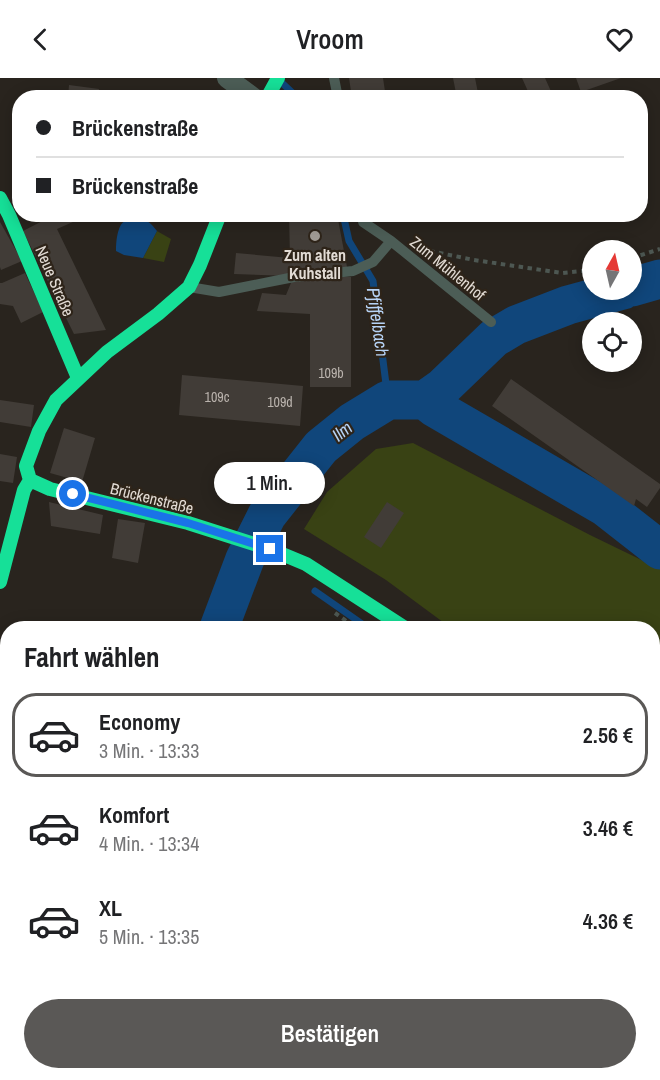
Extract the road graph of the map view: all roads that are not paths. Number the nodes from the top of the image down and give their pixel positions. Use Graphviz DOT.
graph roads {
  1 [pos="226,78"];
  2 [pos="278,78"];
  3 [pos="253,90"];
  4 [pos="268,90"];
  5 [pos="0,198"];
  6 [pos="12,222"];
  7 [pos="12,222"];
  8 [pos="217,222"];
  9 [pos="363,222"];
  10 [pos="391,242"];
  11 [pos="189,287"];
  12 [pos="491,322"];
  13 [pos="78,378"];
  14 [pos="30,480"];
  15 [pos="0,582"];
  16 [pos="394,621"];
  1 -- 3 [label="street"];
  2 -- 4 [label="street"];
  5 -- 6 [label="street, Neue Straße"];
  7 -- 13 [label="street, Neue Straße"];
  8 -- 11 [label="street"];
  9 -- 10 [label="lane, Zum Mühlenhof"];
  10 -- 11 [label="lane"];
  10 -- 12 [label="lane, Zum Mühlenhof"];
  11 -- 13 [label="street"];
  13 -- 14 [label="street"];
  14 -- 15 [label="street"];
  14 -- 16 [label="street, Brückenstraße"];
}
